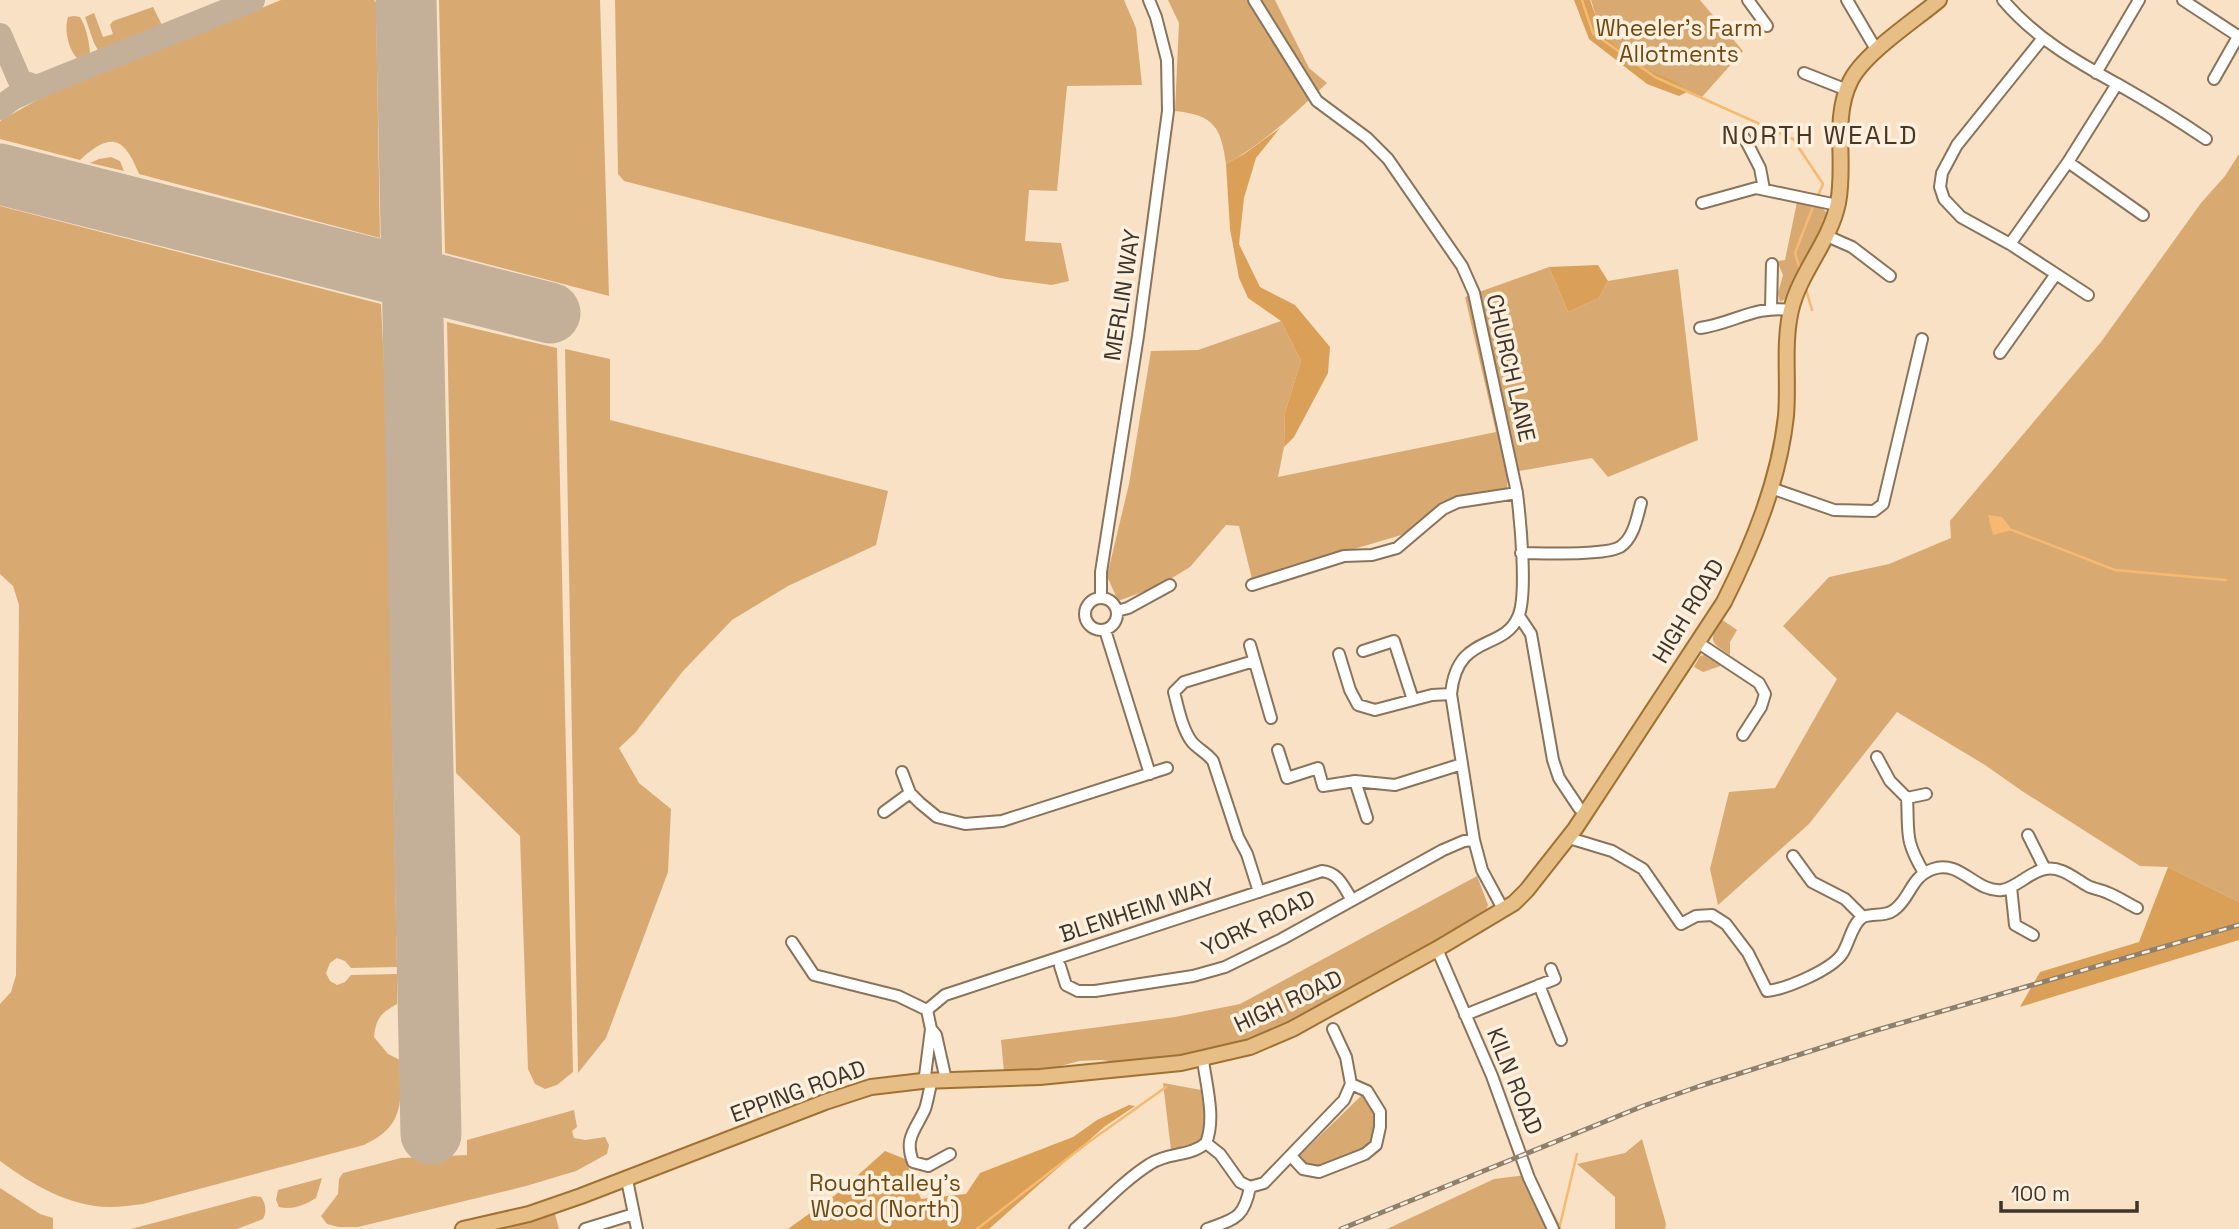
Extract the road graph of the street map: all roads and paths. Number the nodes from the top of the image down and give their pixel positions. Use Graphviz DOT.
graph roads {
  1 [pos="1149,0"];
  2 [pos="1254,0"];
  3 [pos="1748,0"];
  4 [pos="1847,0"];
  5 [pos="1939,0"];
  6 [pos="2003,0"];
  7 [pos="2139,0"];
  8 [pos="2183,0"];
  9 [pos="1767,26"];
  10 [pos="2239,36"];
  11 [pos="2043,38"];
  12 [pos="1877,51"];
  13 [pos="1804,73"];
  14 [pos="2096,73"];
  15 [pos="2214,79"];
  16 [pos="2117,84"];
  17 [pos="1847,90"];
  18 [pos="1745,139"];
  19 [pos="2206,139"];
  20 [pos="2068,162"];
  21 [pos="1764,189"];
  22 [pos="1702,203"];
  23 [pos="1838,205"];
  24 [pos="2144,215"];
  25 [pos="1827,236"];
  26 [pos="2010,244"];
  27 [pos="1772,264"];
  28 [pos="2056,274"];
  29 [pos="1890,276"];
  30 [pos="2088,295"];
  31 [pos="1771,308"];
  32 [pos="1791,310"];
  33 [pos="1700,328"];
  34 [pos="1922,339"];
  35 [pos="2000,353"];
  36 [pos="1770,488"];
  37 [pos="1517,493"];
  38 [pos="1642,503"];
  39 [pos="1521,553"];
  40 [pos="1170,585"];
  41 [pos="1252,585"];
  42 [pos="1101,598"];
  43 [pos="1117,611"];
  44 [pos="1519,617"];
  45 [pos="1105,630"];
  46 [pos="1696,642"];
  47 [pos="1250,645"];
  48 [pos="1363,651"];
  49 [pos="1339,654"];
  50 [pos="1254,661"];
  51 [pos="1451,694"];
  52 [pos="1413,700"];
  53 [pos="1271,718"];
  54 [pos="1743,735"];
  55 [pos="1278,750"];
  56 [pos="1877,757"];
  57 [pos="1462,764"];
  58 [pos="1167,768"];
  59 [pos="902,772"];
  60 [pos="1150,774"];
  61 [pos="1355,781"];
  62 [pos="910,793"];
  63 [pos="1926,794"];
  64 [pos="1907,799"];
  65 [pos="1579,808"];
  66 [pos="884,812"];
  67 [pos="1367,818"];
  68 [pos="2028,835"];
  69 [pos="1569,838"];
  70 [pos="1474,840"];
  71 [pos="1793,856"];
  72 [pos="2045,869"];
  73 [pos="1924,873"];
  74 [pos="2011,887"];
  75 [pos="1259,891"];
  76 [pos="1352,900"];
  77 [pos="2137,908"];
  78 [pos="1503,909"];
  79 [pos="1863,917"];
  80 [pos="2033,935"];
  81 [pos="792,942"];
  82 [pos="1437,949"];
  83 [pos="1060,966"];
  84 [pos="1551,969"];
  85 [pos="1539,985"];
  86 [pos="927,1010"];
  87 [pos="1465,1015"];
  88 [pos="931,1029"];
  89 [pos="1333,1029"];
  90 [pos="1561,1040"];
  91 [pos="1203,1060"];
  92 [pos="933,1081"];
  93 [pos="1351,1084"];
  94 [pos="1206,1143"];
  95 [pos="950,1154"];
  96 [pos="1291,1156"];
  97 [pos="627,1180"];
  98 [pos="1250,1187"];
  99 [pos="635,1214"];
  100 [pos="463,1229"];
  101 [pos="584,1229"];
  102 [pos="638,1229"];
  103 [pos="1075,1229"];
  104 [pos="1207,1229"];
  105 [pos="1553,1229"];
  1 -- 42 [label="street, MERLIN WAY"];
  2 -- 37 [label="street, CHURCH LANE"];
  3 -- 9 [label="street"];
  4 -- 12 [label="street"];
  5 -- 12 [label="main road, HIGH ROAD"];
  6 -- 11 [label="street"];
  7 -- 14 [label="street"];
  8 -- 10 [label="street"];
  10 -- 15 [label="street"];
  11 -- 14 [label="street"];
  11 -- 26 [label="street"];
  12 -- 17 [label="main road, HIGH ROAD"];
  13 -- 17 [label="street"];
  14 -- 16 [label="street"];
  16 -- 19 [label="street"];
  16 -- 20 [label="street"];
  17 -- 23 [label="main road, HIGH ROAD"];
  18 -- 21 [label="street"];
  20 -- 24 [label="street"];
  20 -- 26 [label="street"];
  21 -- 22 [label="street"];
  21 -- 23 [label="street"];
  23 -- 25 [label="main road, HIGH ROAD"];
  25 -- 29 [label="street"];
  25 -- 32 [label="main road, HIGH ROAD"];
  26 -- 28 [label="street"];
  27 -- 31 [label="street"];
  28 -- 30 [label="street"];
  28 -- 35 [label="street"];
  31 -- 32 [label="street"];
  31 -- 33 [label="street"];
  32 -- 36 [label="main road, HIGH ROAD"];
  34 -- 36 [label="street"];
  36 -- 46 [label="main road, HIGH ROAD"];
  37 -- 39 [label="street, CHURCH LANE"];
  37 -- 41 [label="street"];
  38 -- 39 [label="street"];
  39 -- 44 [label="street, CHURCH LANE"];
  40 -- 43 [label="street"];
  42 -- 43 [label="street"];
  42 -- 45 [label="street"];
  43 -- 45 [label="street"];
  44 -- 51 [label="street"];
  44 -- 65 [label="street, CHURCH LANE"];
  45 -- 60 [label="street"];
  46 -- 54 [label="street"];
  46 -- 69 [label="main road, HIGH ROAD"];
  47 -- 50 [label="street"];
  48 -- 52 [label="street"];
  49 -- 52 [label="street"];
  50 -- 53 [label="street"];
  50 -- 75 [label="street"];
  51 -- 52 [label="street"];
  51 -- 57 [label="street"];
  55 -- 61 [label="street"];
  56 -- 64 [label="street"];
  57 -- 61 [label="street"];
  57 -- 70 [label="street"];
  58 -- 60 [label="street"];
  59 -- 62 [label="street"];
  60 -- 62 [label="street"];
  61 -- 67 [label="street"];
  62 -- 66 [label="street"];
  63 -- 64 [label="street"];
  64 -- 73 [label="street"];
  68 -- 72 [label="street"];
  69 -- 78 [label="main road, HIGH ROAD"];
  69 -- 79 [label="street"];
  70 -- 76 [label="street, YORK ROAD"];
  70 -- 78 [label="street"];
  71 -- 79 [label="street"];
  72 -- 74 [label="street"];
  72 -- 77 [label="street"];
  73 -- 74 [label="street"];
  73 -- 79 [label="street"];
  74 -- 80 [label="street"];
  75 -- 76 [label="street, BLENHEIM WAY"];
  75 -- 86 [label="street, BLENHEIM WAY"];
  76 -- 83 [label="street, YORK ROAD"];
  78 -- 82 [label="main road, HIGH ROAD"];
  81 -- 86 [label="street"];
  82 -- 87 [label="street, KILN ROAD"];
  82 -- 91 [label="main road, HIGH ROAD"];
  84 -- 85 [label="street"];
  85 -- 87 [label="street"];
  85 -- 90 [label="street"];
  86 -- 88 [label="street"];
  87 -- 105 [label="street, KILN ROAD"];
  88 -- 92 [label="street"];
  88 -- 92 [label="street"];
  89 -- 93 [label="street"];
  91 -- 92 [label="main road, EPPING ROAD"];
  91 -- 94 [label="street"];
  92 -- 95 [label="street"];
  92 -- 97 [label="main road, EPPING ROAD"];
  93 -- 96 [label="street"];
  93 -- 96 [label="street"];
  94 -- 98 [label="street"];
  94 -- 103 [label="street"];
  96 -- 98 [label="street"];
  97 -- 99 [label="street"];
  97 -- 100 [label="main road, EPPING ROAD"];
  98 -- 104 [label="street"];
  99 -- 101 [label="street"];
  99 -- 102 [label="street"];
}
